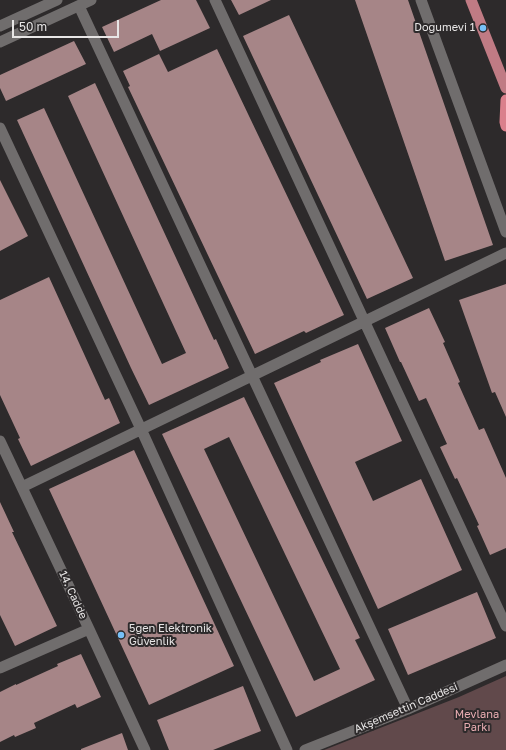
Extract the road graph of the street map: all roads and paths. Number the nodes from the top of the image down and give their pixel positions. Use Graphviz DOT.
graph roads {
  1 [pos="57,0"];
  2 [pos="91,0"];
  3 [pos="215,0"];
  4 [pos="422,0"];
  5 [pos="471,0"];
  6 [pos="42,3"];
  7 [pos="79,6"];
  8 [pos="0,26"];
  9 [pos="0,42"];
  10 [pos="506,88"];
  11 [pos="506,100"];
  12 [pos="506,126"];
  13 [pos="0,128"];
  14 [pos="506,232"];
  15 [pos="506,253"];
  16 [pos="364,321"];
  17 [pos="252,376"];
  18 [pos="141,429"];
  19 [pos="0,441"];
  20 [pos="22,487"];
  21 [pos="506,626"];
  22 [pos="89,628"];
  23 [pos="506,665"];
  24 [pos="0,668"];
  25 [pos="408,709"];
  26 [pos="145,750"];
  27 [pos="287,750"];
  28 [pos="305,750"];
  1 -- 6 [label="street"];
  2 -- 7 [label="street"];
  3 -- 16 [label="street"];
  4 -- 14 [label="street"];
  5 -- 10 [label="main road"];
  6 -- 8 [label="street"];
  7 -- 9 [label="street"];
  7 -- 17 [label="street"];
  11 -- 12 [label="highway"];
  13 -- 18 [label="street"];
  15 -- 16 [label="street"];
  16 -- 17 [label="street"];
  16 -- 21 [label="street"];
  17 -- 18 [label="street"];
  17 -- 25 [label="street"];
  18 -- 20 [label="street"];
  18 -- 27 [label="street"];
  19 -- 20 [label="street, 14. Cadde"];
  20 -- 22 [label="street, 14. Cadde"];
  22 -- 24 [label="street"];
  22 -- 26 [label="street, 14. Cadde"];
  23 -- 25 [label="street, Akşemsettin Caddesi"];
  25 -- 28 [label="street, Akşemsettin Caddesi"];
}
